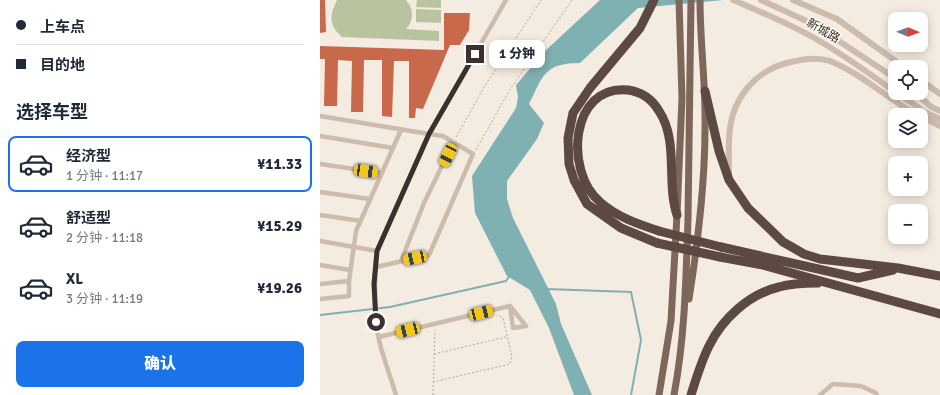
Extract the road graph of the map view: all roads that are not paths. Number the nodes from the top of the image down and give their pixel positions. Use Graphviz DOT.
graph roads {
  1 [pos="506,0"];
  2 [pos="654,0"];
  3 [pos="679,0"];
  4 [pos="691,0"];
  5 [pos="733,0"];
  6 [pos="761,0"];
  7 [pos="793,0"];
  8 [pos="700,2"];
  9 [pos="894,60"];
  10 [pos="888,73"];
  11 [pos="928,85"];
  12 [pos="888,86"];
  13 [pos="705,91"];
  14 [pos="940,94"];
  15 [pos="908,100"];
  16 [pos="924,100"];
  17 [pos="908,108"];
  18 [pos="940,111"];
  19 [pos="320,116"];
  20 [pos="940,119"];
  21 [pos="928,120"];
  22 [pos="940,126"];
  23 [pos="401,130"];
  24 [pos="429,134"];
  25 [pos="320,136"];
  26 [pos="453,142"];
  27 [pos="393,148"];
  28 [pos="320,164"];
  29 [pos="382,173"];
  30 [pos="729,180"];
  31 [pos="320,192"];
  32 [pos="370,199"];
  33 [pos="320,215"];
  34 [pos="678,215"];
  35 [pos="361,221"];
  36 [pos="320,241"];
  37 [pos="353,247"];
  38 [pos="377,251"];
  39 [pos="401,261"];
  40 [pos="320,265"];
  41 [pos="376,266"];
  42 [pos="898,268"];
  43 [pos="350,270"];
  44 [pos="940,276"];
  45 [pos="349,281"];
  46 [pos="828,282"];
  47 [pos="320,284"];
  48 [pos="320,299"];
  49 [pos="510,306"];
  50 [pos="940,314"];
  51 [pos="379,337"];
  52 [pos="680,368"];
  53 [pos="396,395"];
  54 [pos="659,395"];
  55 [pos="674,395"];
  56 [pos="691,395"];
  57 [pos="820,395"];
  58 [pos="877,395"];
  1 -- 24 [label="street"];
  2 -- 46 [label="highway, bridge"];
  3 -- 34 [label="main road"];
  4 -- 52 [label="main road"];
  5 -- 12 [label="street, 新城路"];
  6 -- 10 [label="street, 新城路"];
  7 -- 9 [label="street"];
  8 -- 13 [label="main road"];
  11 -- 14 [label="street"];
  13 -- 30 [label="highway"];
  13 -- 52 [label="main road"];
  15 -- 20 [label="street, 新城路"];
  16 -- 18 [label="street"];
  17 -- 30 [label="street"];
  19 -- 23 [label="street"];
  21 -- 22 [label="street"];
  23 -- 24 [label="street"];
  23 -- 27 [label="street"];
  24 -- 26 [label="street"];
  24 -- 38 [label="street"];
  25 -- 27 [label="street"];
  26 -- 39 [label="street"];
  26 -- 39 [label="street"];
  27 -- 29 [label="street"];
  28 -- 29 [label="street"];
  29 -- 32 [label="street"];
  30 -- 42 [label="highway"];
  31 -- 32 [label="street"];
  32 -- 35 [label="street"];
  33 -- 35 [label="street"];
  34 -- 42 [label="highway, bridge"];
  34 -- 54 [label="main road"];
  35 -- 37 [label="street"];
  36 -- 37 [label="street"];
  37 -- 38 [label="street"];
  37 -- 43 [label="street"];
  38 -- 41 [label="street"];
  39 -- 41 [label="street"];
  40 -- 43 [label="street"];
  41 -- 51 [label="street"];
  42 -- 44 [label="highway"];
  43 -- 45 [label="street"];
  45 -- 47 [label="street"];
  45 -- 48 [label="street"];
  46 -- 50 [label="highway"];
  46 -- 56 [label="highway"];
  49 -- 49 [label="street"];
  49 -- 51 [label="street"];
  51 -- 53 [label="street"];
  52 -- 55 [label="main road"];
  57 -- 58 [label="street"];
}
